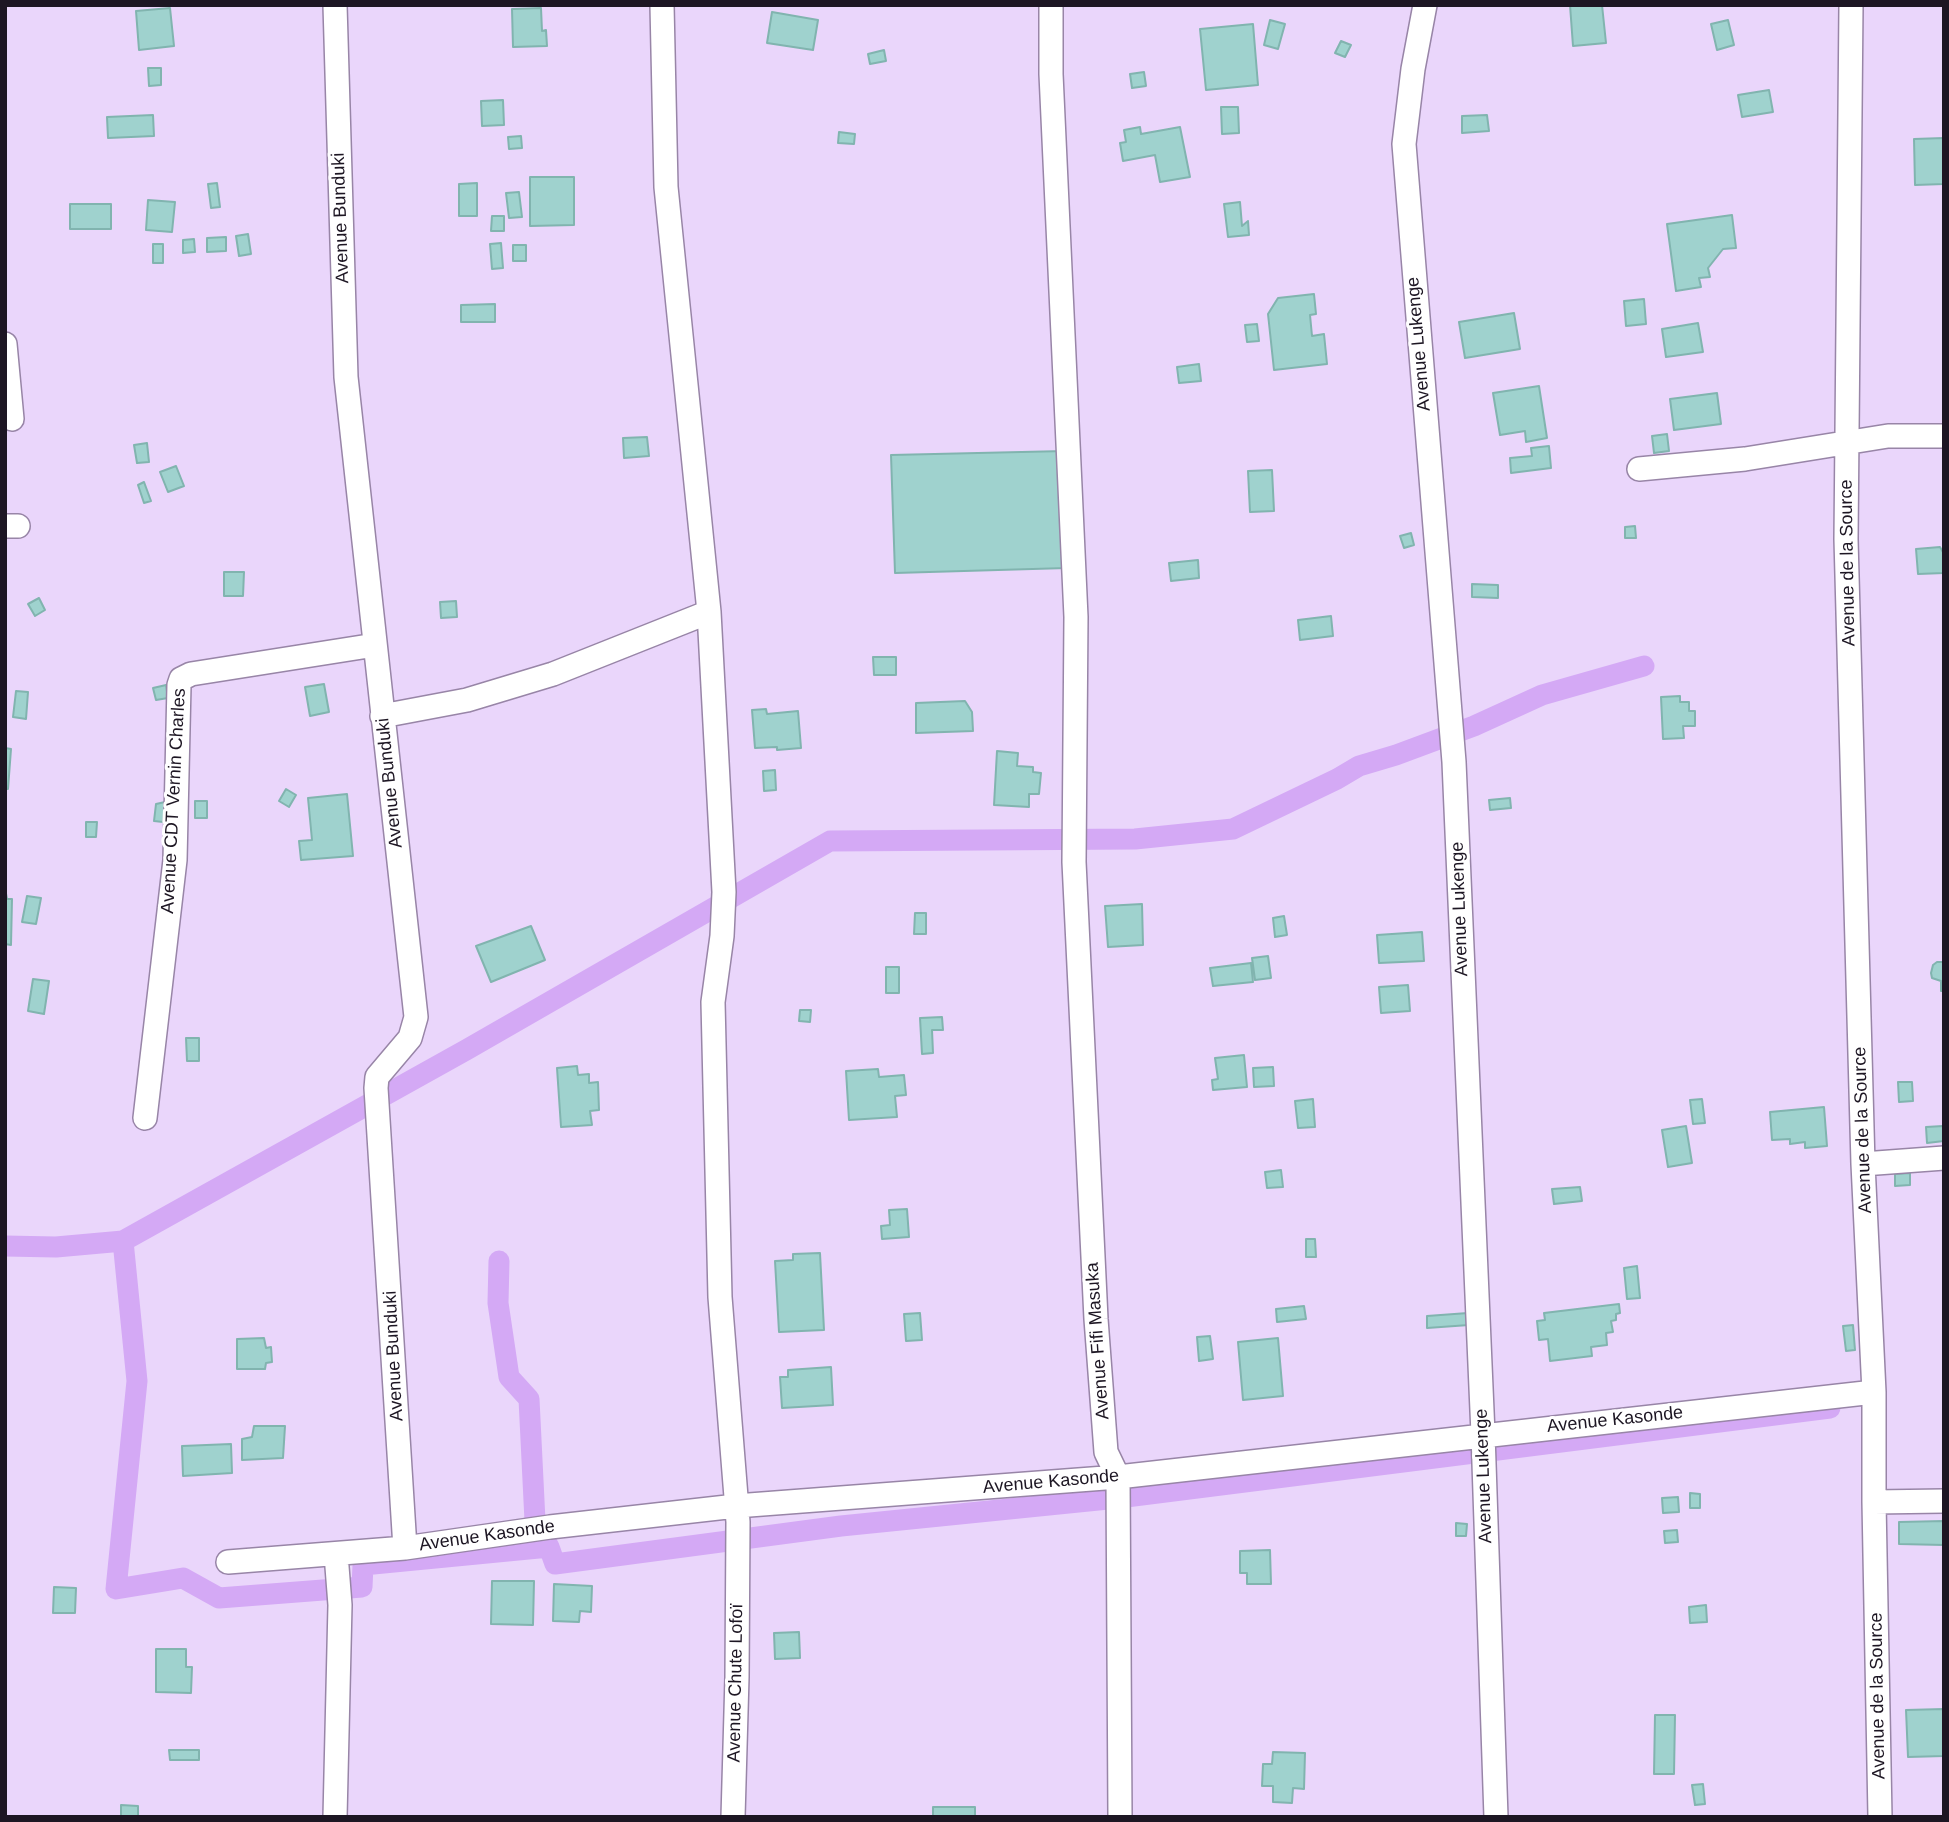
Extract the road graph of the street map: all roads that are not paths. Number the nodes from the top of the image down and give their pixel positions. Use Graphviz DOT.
graph roads {
  1 [pos="335,5"];
  2 [pos="662,5"];
  3 [pos="1051,5"];
  4 [pos="1425,5"];
  5 [pos="1851,5"];
  6 [pos="5,344"];
  7 [pos="12,419"];
  8 [pos="1944,436"];
  9 [pos="1847,443"];
  10 [pos="1639,469"];
  11 [pos="709,612"];
  12 [pos="374,645"];
  13 [pos="382,716"];
  14 [pos="145,1118"];
  15 [pos="1944,1158"];
  16 [pos="1863,1164"];
  17 [pos="1874,1392"];
  18 [pos="1483,1434"];
  19 [pos="1118,1477"];
  20 [pos="1944,1501"];
  21 [pos="1874,1502"];
  22 [pos="737,1514"];
  23 [pos="405,1548"];
  24 [pos="228,1562"];
  25 [pos="337,1563"];
  26 [pos="335,1817"];
  27 [pos="733,1817"];
  28 [pos="1120,1817"];
  29 [pos="1496,1817"];
  30 [pos="1880,1817"];
  1 -- 12 [label="street, Avenue Bunduki"];
  2 -- 11 [label="street, Avenue Chute Lofoï"];
  3 -- 19 [label="street, Avenue Fifi Masuka"];
  4 -- 18 [label="street, Avenue Lukenge"];
  5 -- 9 [label="street, Avenue de la Source"];
  6 -- 7 [label="street"];
  8 -- 9 [label="street"];
  9 -- 10 [label="street"];
  9 -- 16 [label="street, Avenue de la Source"];
  11 -- 13 [label="street"];
  11 -- 22 [label="street, Avenue Chute Lofoï"];
  12 -- 13 [label="street, Avenue Bunduki"];
  12 -- 14 [label="street, Avenue CDT Vernin Charles"];
  13 -- 23 [label="street, Avenue Bunduki"];
  15 -- 16 [label="street"];
  16 -- 17 [label="street, Avenue de la Source"];
  17 -- 18 [label="street, Avenue Kasonde"];
  17 -- 21 [label="street, Avenue de la Source"];
  18 -- 19 [label="street, Avenue Kasonde"];
  18 -- 29 [label="street, Avenue Lukenge"];
  19 -- 22 [label="street, Avenue Kasonde"];
  19 -- 28 [label="street, Avenue Fifi Masuka"];
  20 -- 21 [label="street"];
  21 -- 30 [label="street, Avenue de la Source"];
  22 -- 23 [label="street, Avenue Kasonde"];
  22 -- 27 [label="street, Avenue Chute Lofoï"];
  23 -- 25 [label="street, Avenue Kasonde"];
  24 -- 25 [label="street, Avenue Kasonde"];
  25 -- 26 [label="street"];
}
